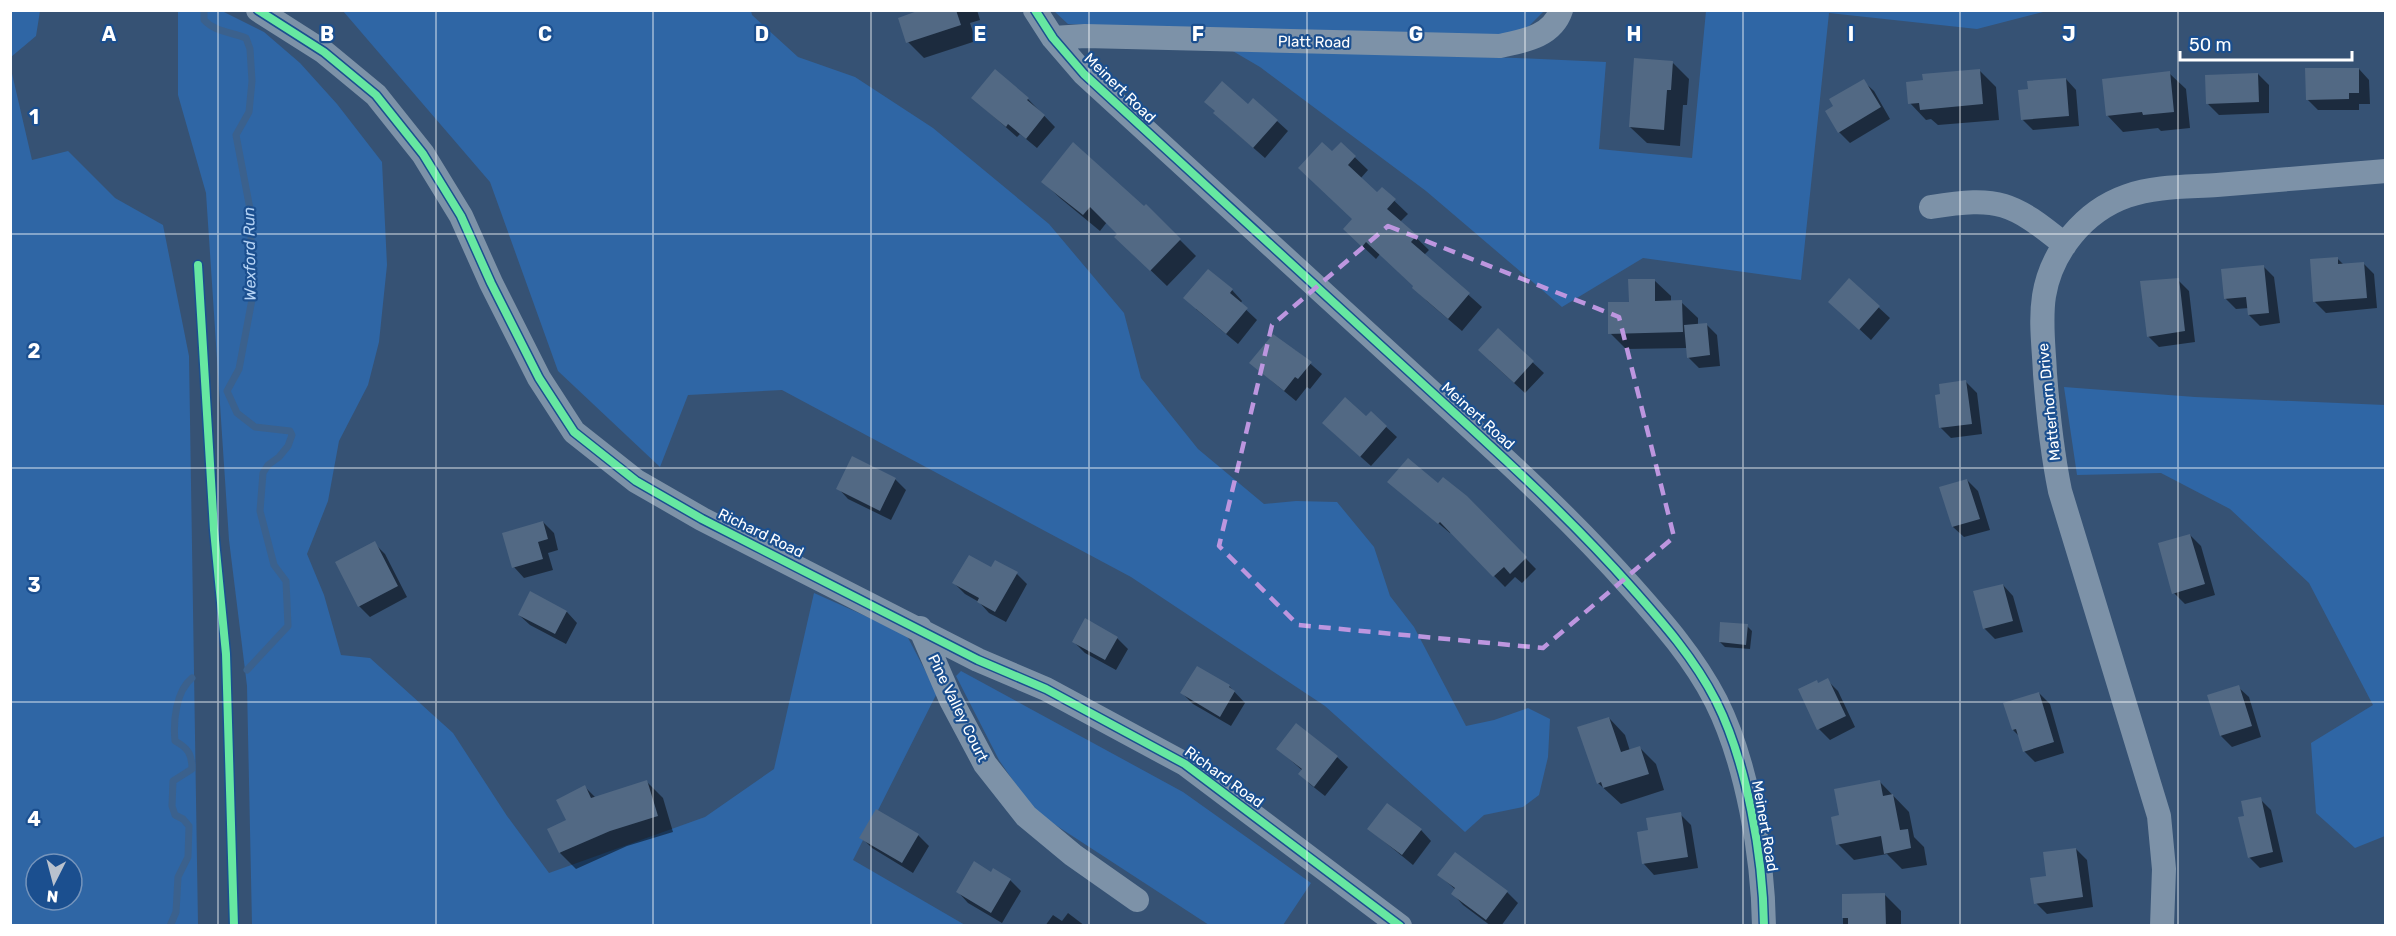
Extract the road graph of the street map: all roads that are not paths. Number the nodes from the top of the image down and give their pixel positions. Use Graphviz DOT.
graph roads {
  1 [pos="258,10"];
  2 [pos="1035,10"];
  3 [pos="1561,10"];
  4 [pos="1053,38"];
  5 [pos="2385,171"];
  6 [pos="1931,207"];
  7 [pos="2065,245"];
  8 [pos="920,628"];
  9 [pos="1137,900"];
  10 [pos="1377,918"];
  11 [pos="1400,926"];
  12 [pos="1764,926"];
  13 [pos="2162,926"];
  1 -- 8 [label="street, Richard Road"];
  2 -- 4 [label="street, Meinert Road"];
  3 -- 4 [label="street, Platt Road"];
  4 -- 12 [label="street, Meinert Road"];
  5 -- 7 [label="street, Matterhorn Drive"];
  6 -- 7 [label="street"];
  7 -- 13 [label="street, Matterhorn Drive"];
  8 -- 9 [label="street, Pine Valley Court"];
  8 -- 10 [label="street, Richard Road"];
  10 -- 11 [label="street, Richard Road"];
}
